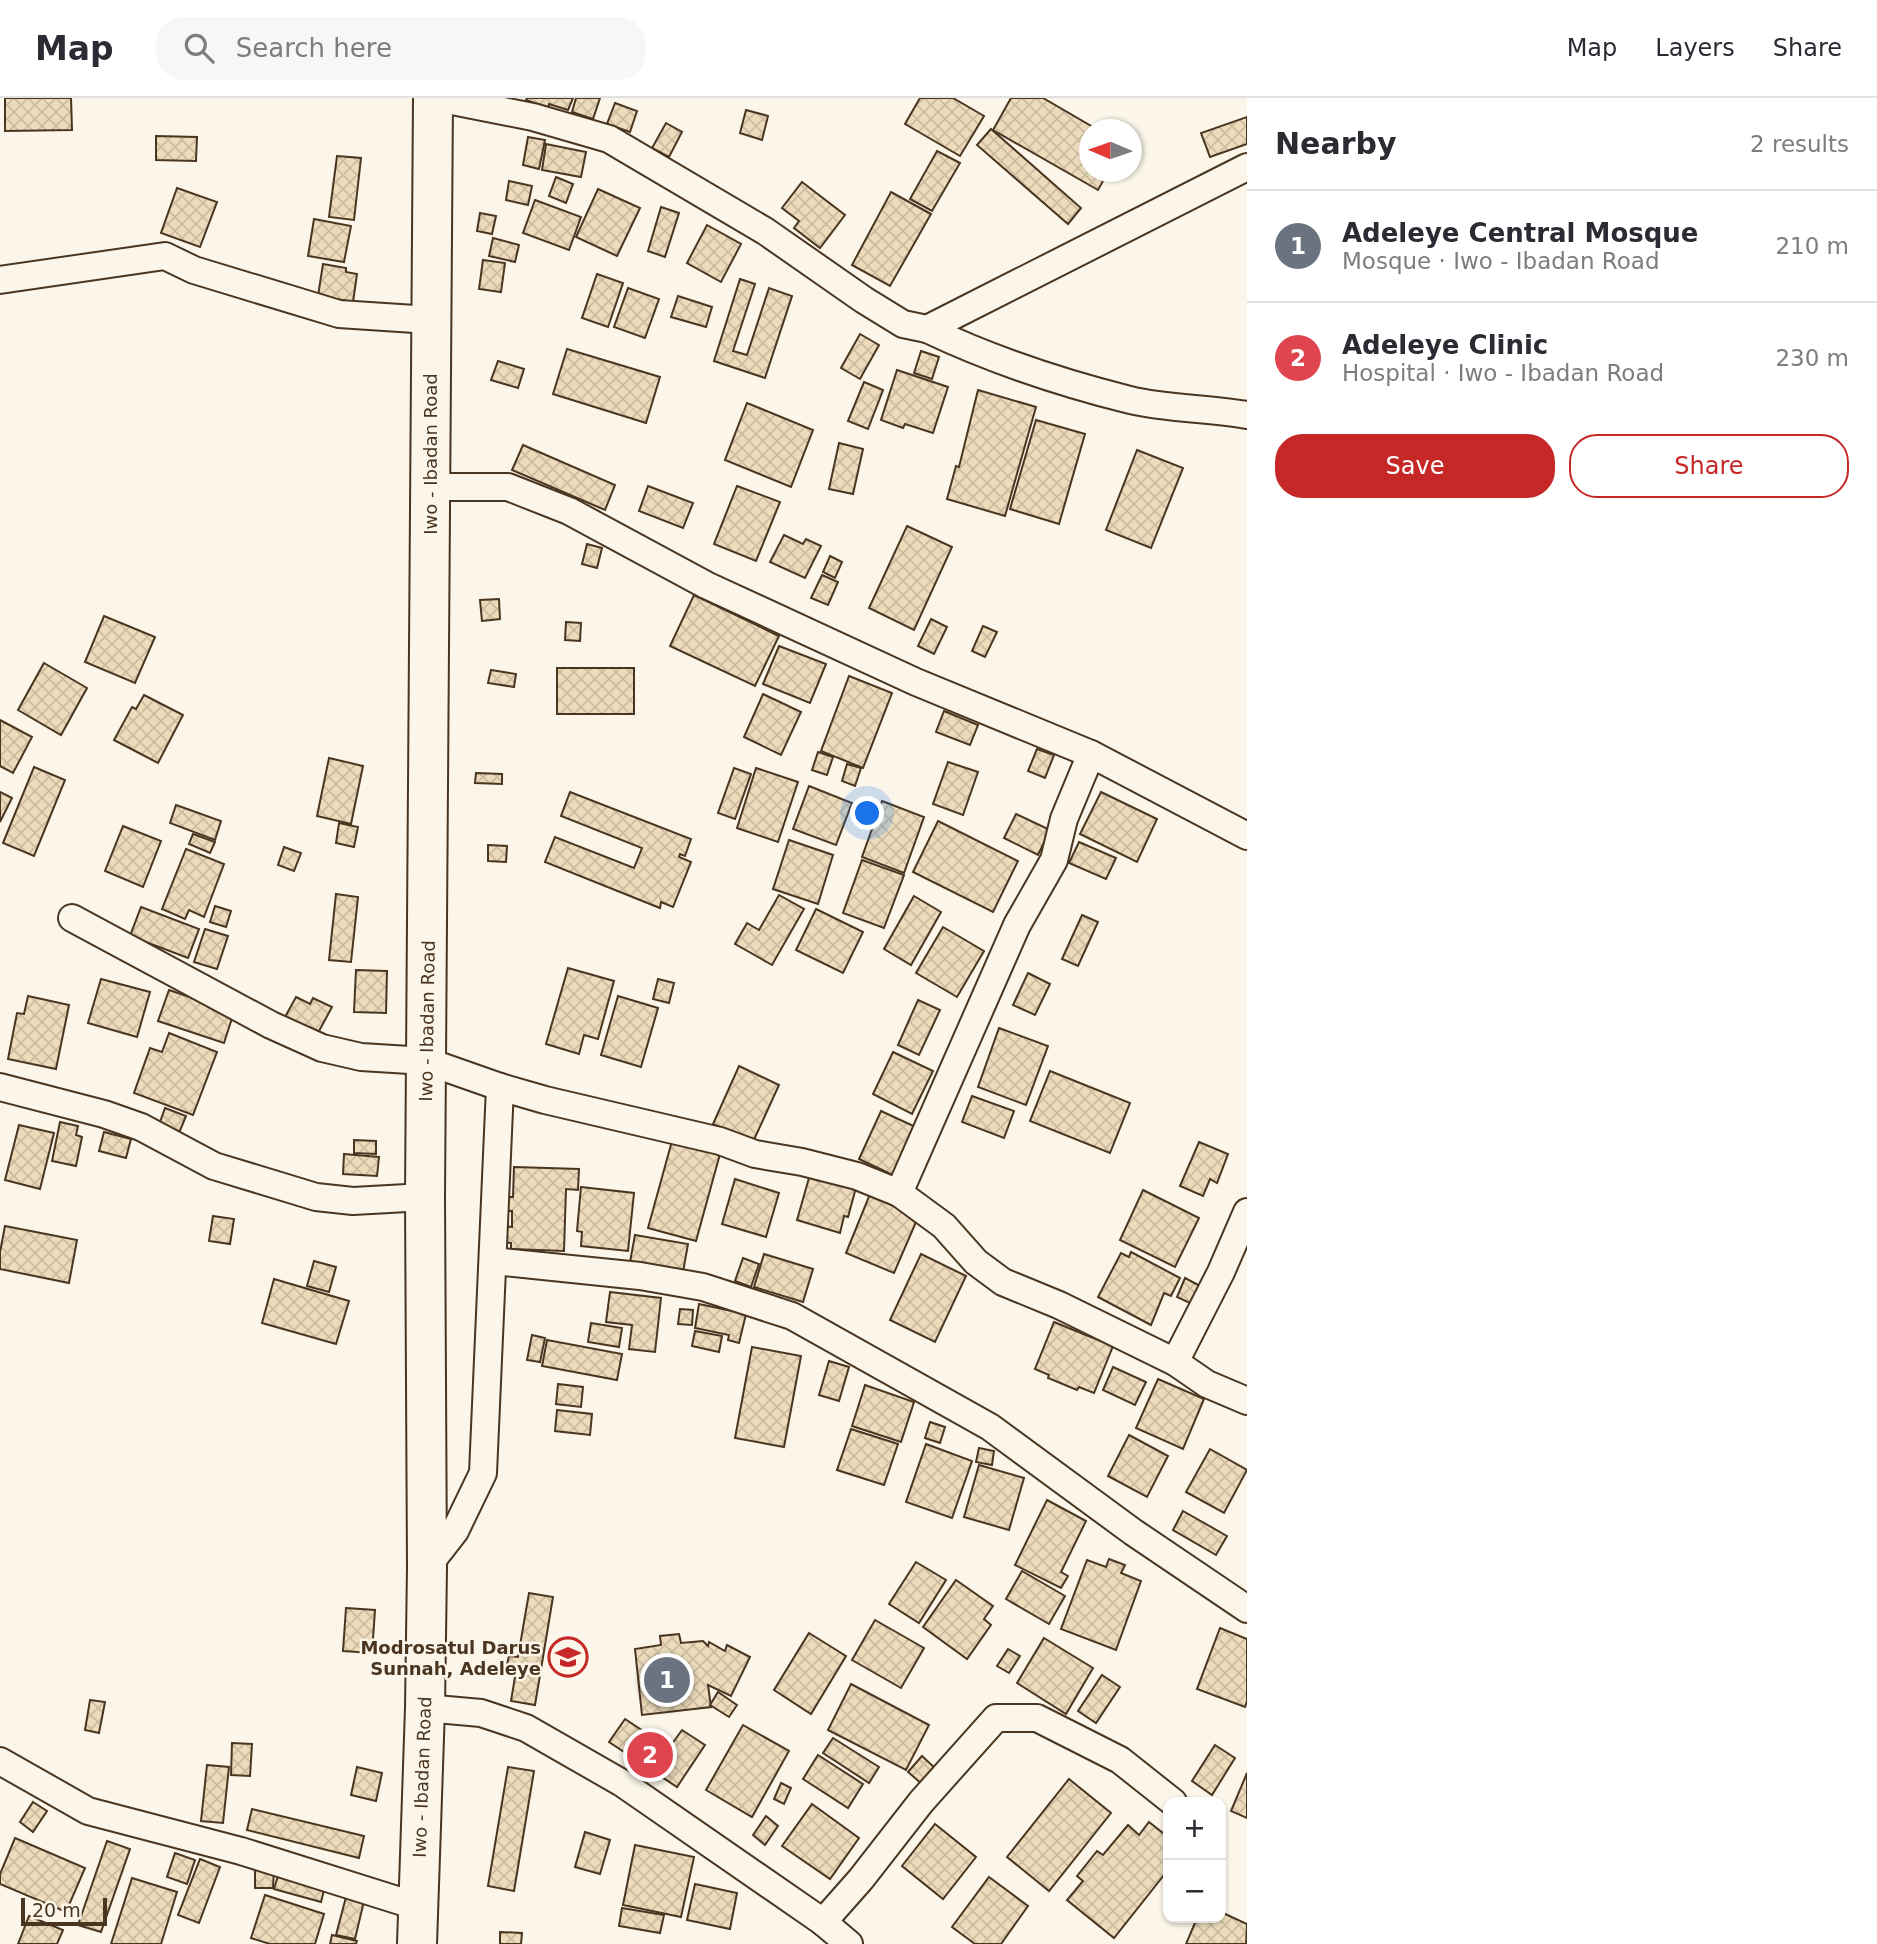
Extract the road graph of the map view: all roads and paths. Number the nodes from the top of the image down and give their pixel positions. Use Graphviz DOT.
graph roads {
  1 [pos="435,98"];
  2 [pos="1247,167"];
  3 [pos="0,280"];
  4 [pos="430,320"];
  5 [pos="927,329"];
  6 [pos="1247,415"];
  7 [pos="430,487"];
  8 [pos="1091,754"];
  9 [pos="1247,836"];
  10 [pos="72,918"];
  11 [pos="426,1061"];
  12 [pos="0,1087"];
  13 [pos="500,1087"];
  14 [pos="899,1194"];
  15 [pos="425,1197"];
  16 [pos="1247,1212"];
  17 [pos="493,1261"];
  18 [pos="1175,1362"];
  19 [pos="1247,1401"];
  20 [pos="427,1567"];
  21 [pos="1247,1609"];
  22 [pos="425,1707"];
  23 [pos="0,1761"];
  24 [pos="1167,1797"];
  25 [pos="416,1906"];
  26 [pos="823,1922"];
  27 [pos="417,1944"];
  28 [pos="849,1944"];
  1 -- 4 [label="main road, Iwo - Ibadan Road"];
  1 -- 5 [label="street"];
  2 -- 5 [label="street"];
  3 -- 4 [label="street"];
  4 -- 7 [label="main road, Iwo - Ibadan Road"];
  5 -- 6 [label="street"];
  7 -- 8 [label="street"];
  7 -- 11 [label="main road, Iwo - Ibadan Road"];
  8 -- 9 [label="street"];
  8 -- 14 [label="street"];
  10 -- 11 [label="street"];
  11 -- 13 [label="street"];
  11 -- 15 [label="main road, Iwo - Ibadan Road"];
  12 -- 15 [label="street"];
  13 -- 14 [label="street"];
  13 -- 17 [label="street"];
  14 -- 18 [label="street"];
  15 -- 20 [label="main road, Iwo - Ibadan Road"];
  16 -- 18 [label="street"];
  17 -- 20 [label="street"];
  17 -- 21 [label="street"];
  18 -- 19 [label="street"];
  20 -- 22 [label="main road, Iwo - Ibadan Road"];
  22 -- 25 [label="main road, Iwo - Ibadan Road"];
  22 -- 26 [label="street"];
  23 -- 25 [label="street"];
  24 -- 26 [label="street"];
  25 -- 27 [label="main road, Iwo - Ibadan Road"];
  26 -- 28 [label="street"];
}
